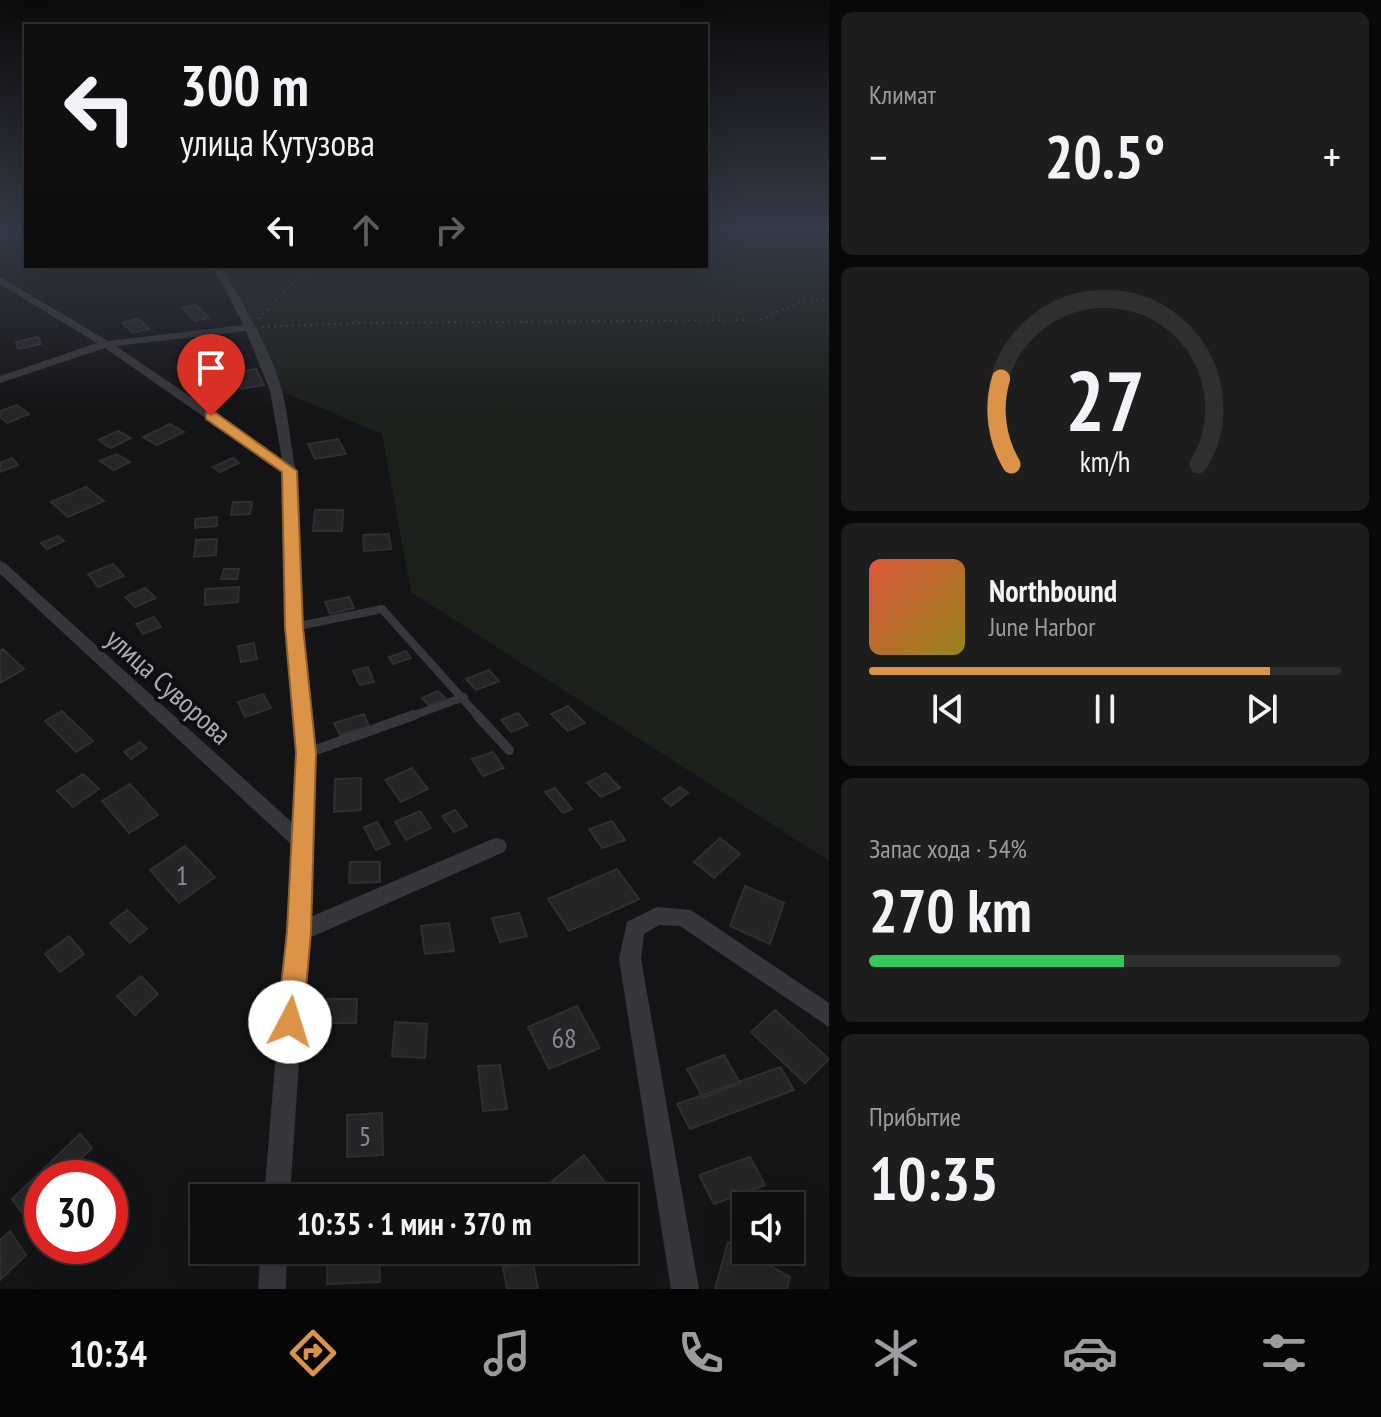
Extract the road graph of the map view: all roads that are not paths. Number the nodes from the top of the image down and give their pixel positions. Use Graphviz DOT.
graph roads {
  1 [pos="15,289"];
  2 [pos="230,289"];
  3 [pos="251,327"];
  4 [pos="106,344"];
  5 [pos="0,380"];
  6 [pos="290,471"];
  7 [pos="0,566"];
  8 [pos="294,627"];
  9 [pos="464,697"];
  10 [pos="509,750"];
  11 [pos="306,753"];
  12 [pos="303,844"];
  13 [pos="497,846"];
  14 [pos="299,932"];
  15 [pos="829,1016"];
  16 [pos="278,1184"];
  17 [pos="273,1264"];
  18 [pos="272,1289"];
  19 [pos="685,1289"];
  1 -- 4 [label="street"];
  2 -- 3 [label="street"];
  3 -- 4 [label="street"];
  3 -- 6 [label="street"];
  4 -- 5 [label="street"];
  4 -- 6 [label="street"];
  6 -- 8 [label="street"];
  7 -- 12 [label="street, улица Суворова"];
  8 -- 9 [label="lane"];
  8 -- 11 [label="street"];
  9 -- 10 [label="lane"];
  9 -- 11 [label="lane"];
  11 -- 12 [label="street"];
  12 -- 14 [label="street"];
  13 -- 14 [label="street"];
  14 -- 16 [label="street"];
  15 -- 19 [label="street"];
  17 -- 18 [label="street"];
}
